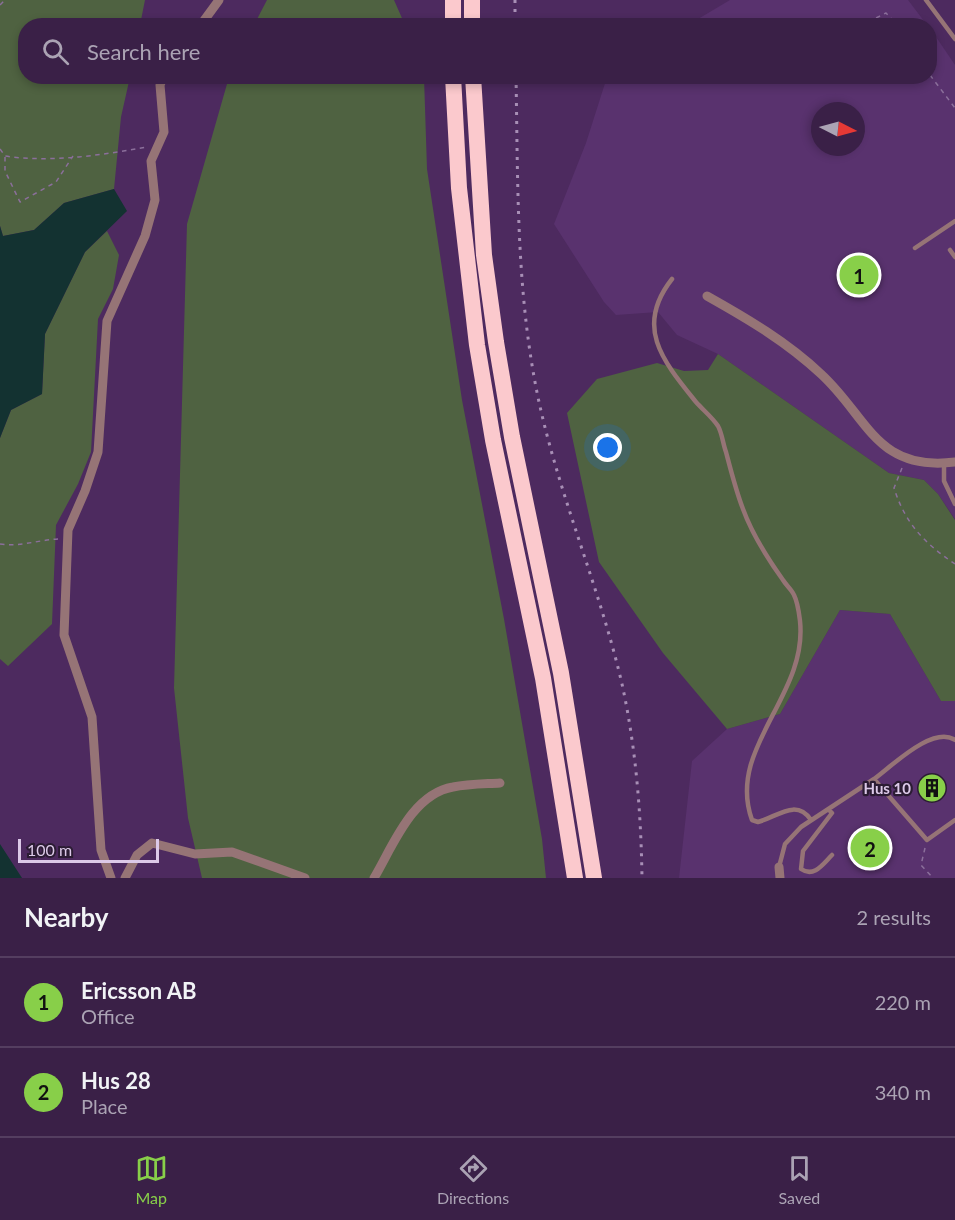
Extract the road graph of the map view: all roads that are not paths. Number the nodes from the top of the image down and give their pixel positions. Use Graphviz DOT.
graph roads {
  1 [pos="219,0"];
  2 [pos="453,0"];
  3 [pos="472,0"];
  4 [pos="926,0"];
  5 [pos="206,18"];
  6 [pos="453,18"];
  7 [pos="472,18"];
  8 [pos="955,39"];
  9 [pos="160,84"];
  10 [pos="453,84"];
  11 [pos="473,84"];
  12 [pos="955,221"];
  13 [pos="915,248"];
  14 [pos="950,250"];
  15 [pos="955,257"];
  16 [pos="672,279"];
  17 [pos="707,296"];
  18 [pos="955,462"];
  19 [pos="944,464"];
  20 [pos="955,504"];
  21 [pos="955,740"];
  22 [pos="874,779"];
  23 [pos="500,783"];
  24 [pos="829,810"];
  25 [pos="811,820"];
  26 [pos="955,820"];
  27 [pos="832,855"];
  28 [pos="779,867"];
  29 [pos="111,878"];
  30 [pos="126,878"];
  31 [pos="305,878"];
  32 [pos="374,878"];
  33 [pos="575,878"];
  34 [pos="594,878"];
  35 [pos="780,878"];
  1 -- 5 [label="street"];
  2 -- 6 [label="highway"];
  3 -- 7 [label="highway"];
  4 -- 8 [label="lane"];
  9 -- 29 [label="street"];
  10 -- 33 [label="highway"];
  11 -- 34 [label="highway"];
  12 -- 13 [label="lane"];
  14 -- 15 [label="lane"];
  16 -- 25 [label="lane"];
  17 -- 19 [label="street"];
  18 -- 19 [label="street"];
  19 -- 20 [label="lane"];
  21 -- 22 [label="lane"];
  22 -- 24 [label="lane"];
  22 -- 26 [label="lane"];
  23 -- 32 [label="street"];
  24 -- 25 [label="lane"];
  24 -- 27 [label="lane"];
  25 -- 28 [label="lane"];
  28 -- 35 [label="street"];
  30 -- 31 [label="street"];
}
